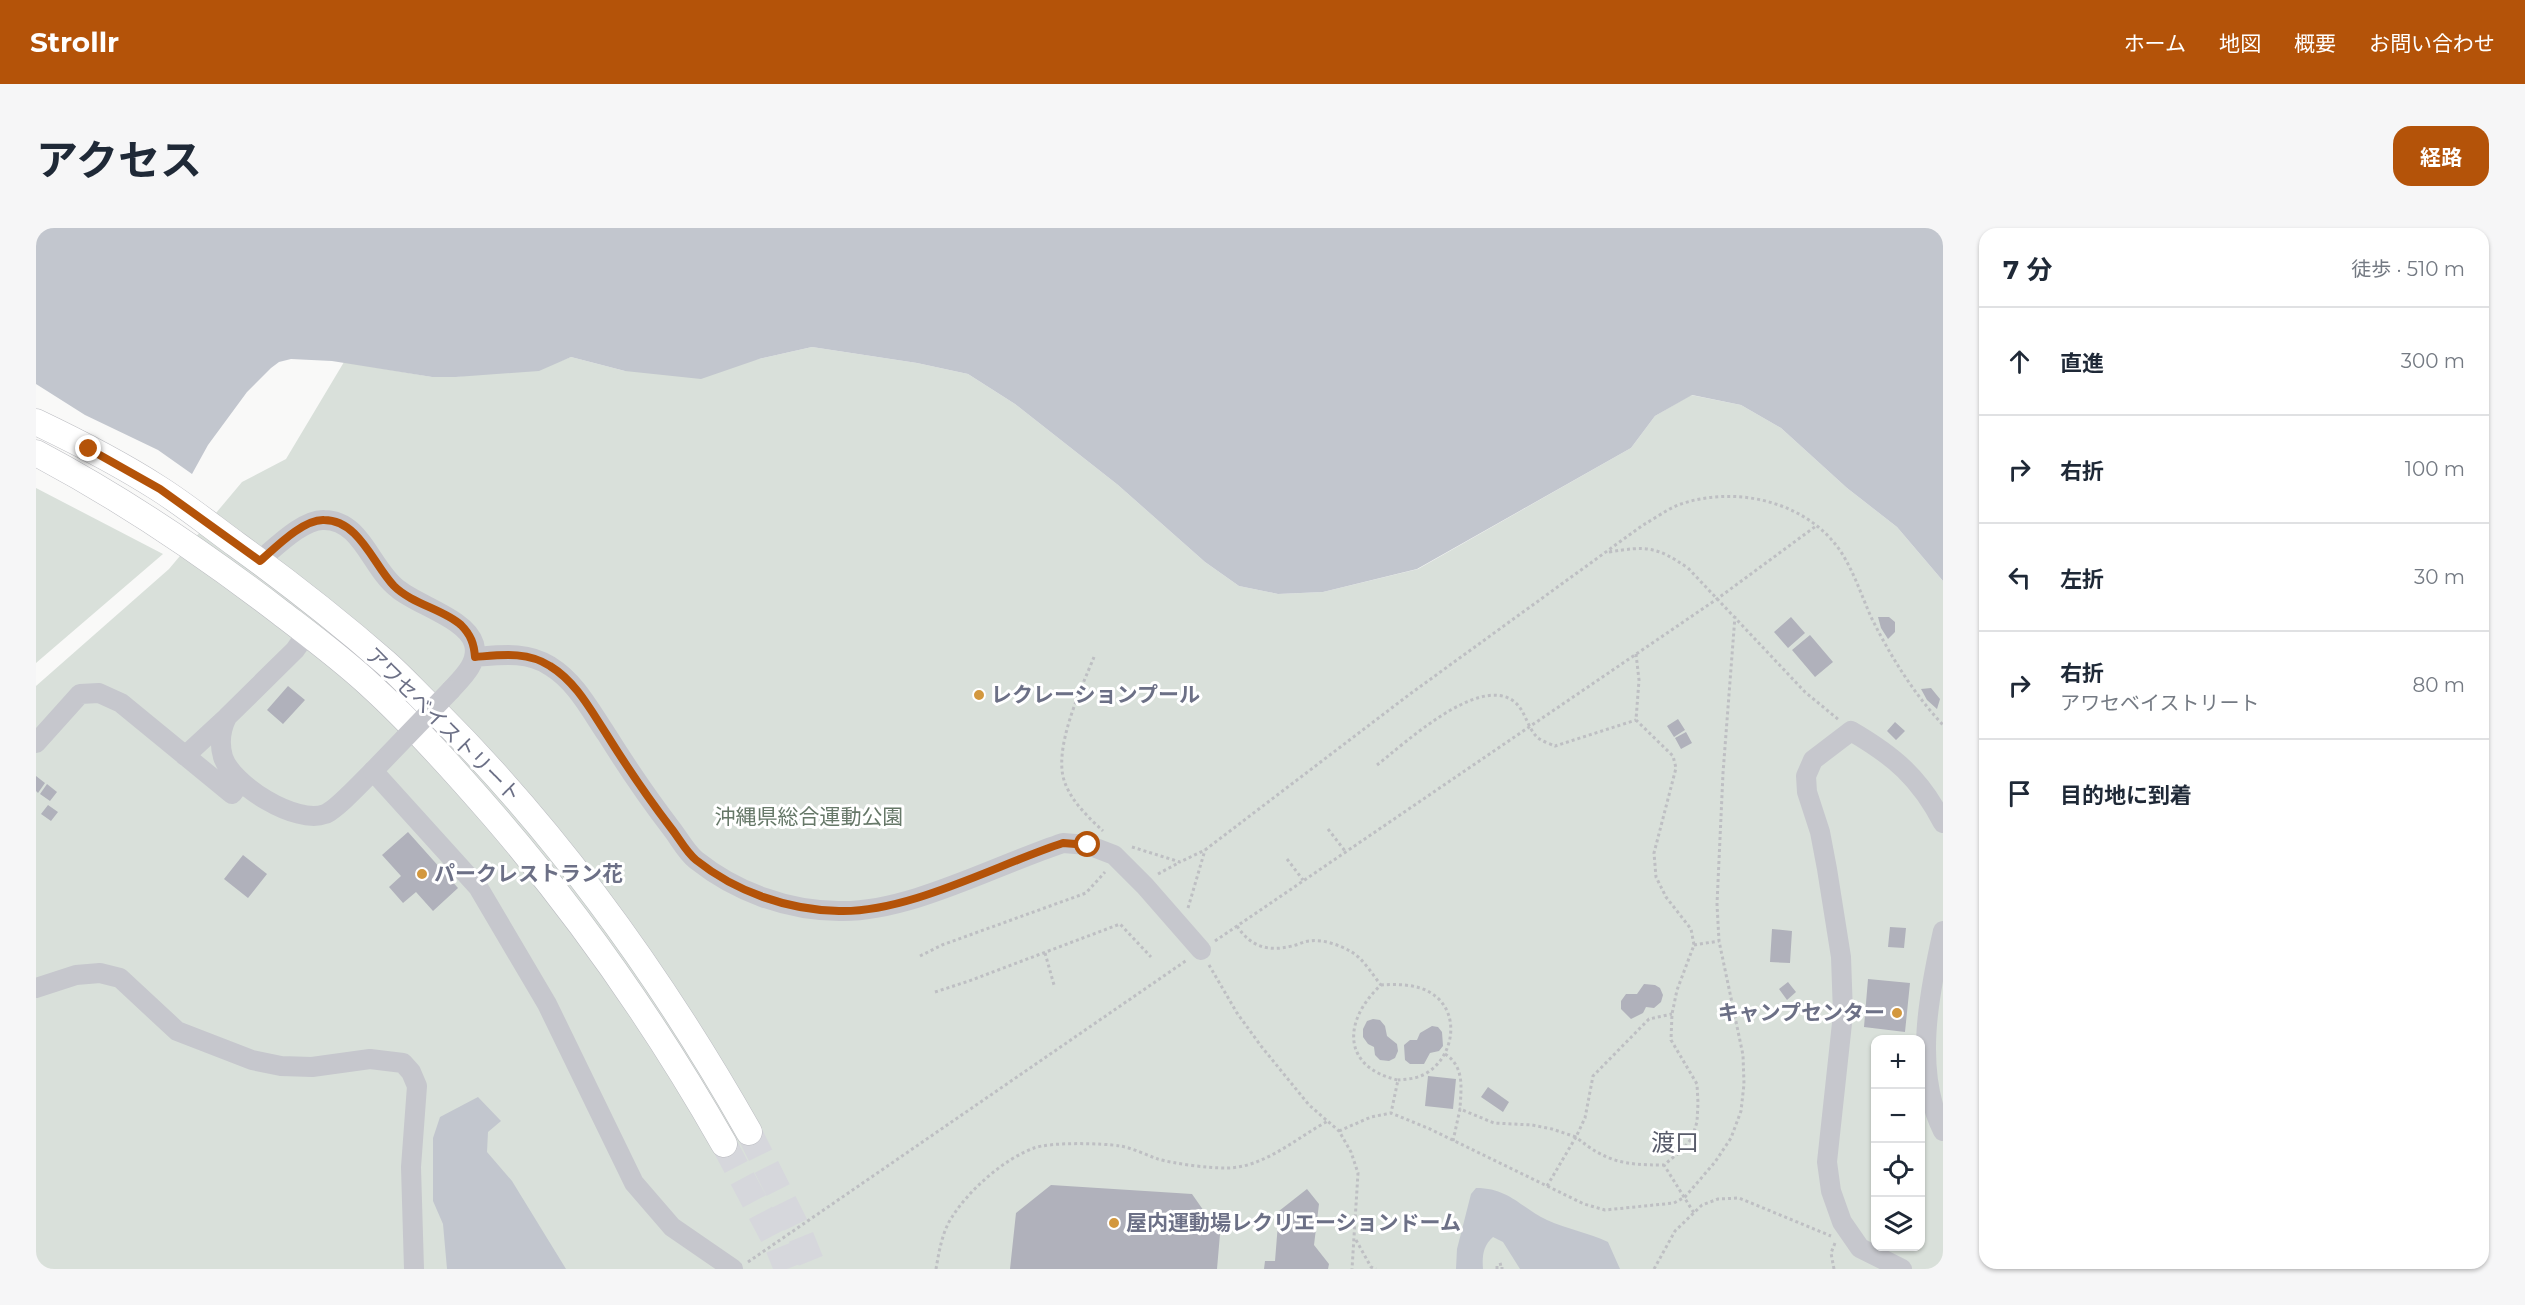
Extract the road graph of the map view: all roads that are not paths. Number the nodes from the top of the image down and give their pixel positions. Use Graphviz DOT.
graph roads {
  1 [pos="36,422"];
  2 [pos="36,453"];
  3 [pos="260,561"];
  4 [pos="307,633"];
  5 [pos="475,657"];
  6 [pos="227,717"];
  7 [pos="36,743"];
  8 [pos="185,756"];
  9 [pos="373,771"];
  10 [pos="241,782"];
  11 [pos="1943,823"];
  12 [pos="1943,932"];
  13 [pos="1201,950"];
  14 [pos="36,988"];
  15 [pos="1943,1131"];
  16 [pos="749,1132"];
  17 [pos="724,1144"];
  18 [pos="740,1266"];
  19 [pos="414,1269"];
  20 [pos="1902,1269"];
  1 -- 3 [label="main road, アワセベイストリート"];
  2 -- 4 [label="main road, アワセベイストリート"];
  3 -- 5 [label="lane"];
  3 -- 16 [label="main road, アワセベイストリート"];
  4 -- 6 [label="lane"];
  4 -- 17 [label="main road, アワセベイストリート"];
  5 -- 9 [label="lane, bridge"];
  5 -- 13 [label="lane"];
  6 -- 8 [label="lane"];
  6 -- 10 [label="lane"];
  7 -- 8 [label="lane"];
  8 -- 10 [label="lane"];
  9 -- 10 [label="lane"];
  9 -- 18 [label="lane"];
  11 -- 20 [label="lane"];
  12 -- 15 [label="lane"];
  14 -- 19 [label="lane"];
}
